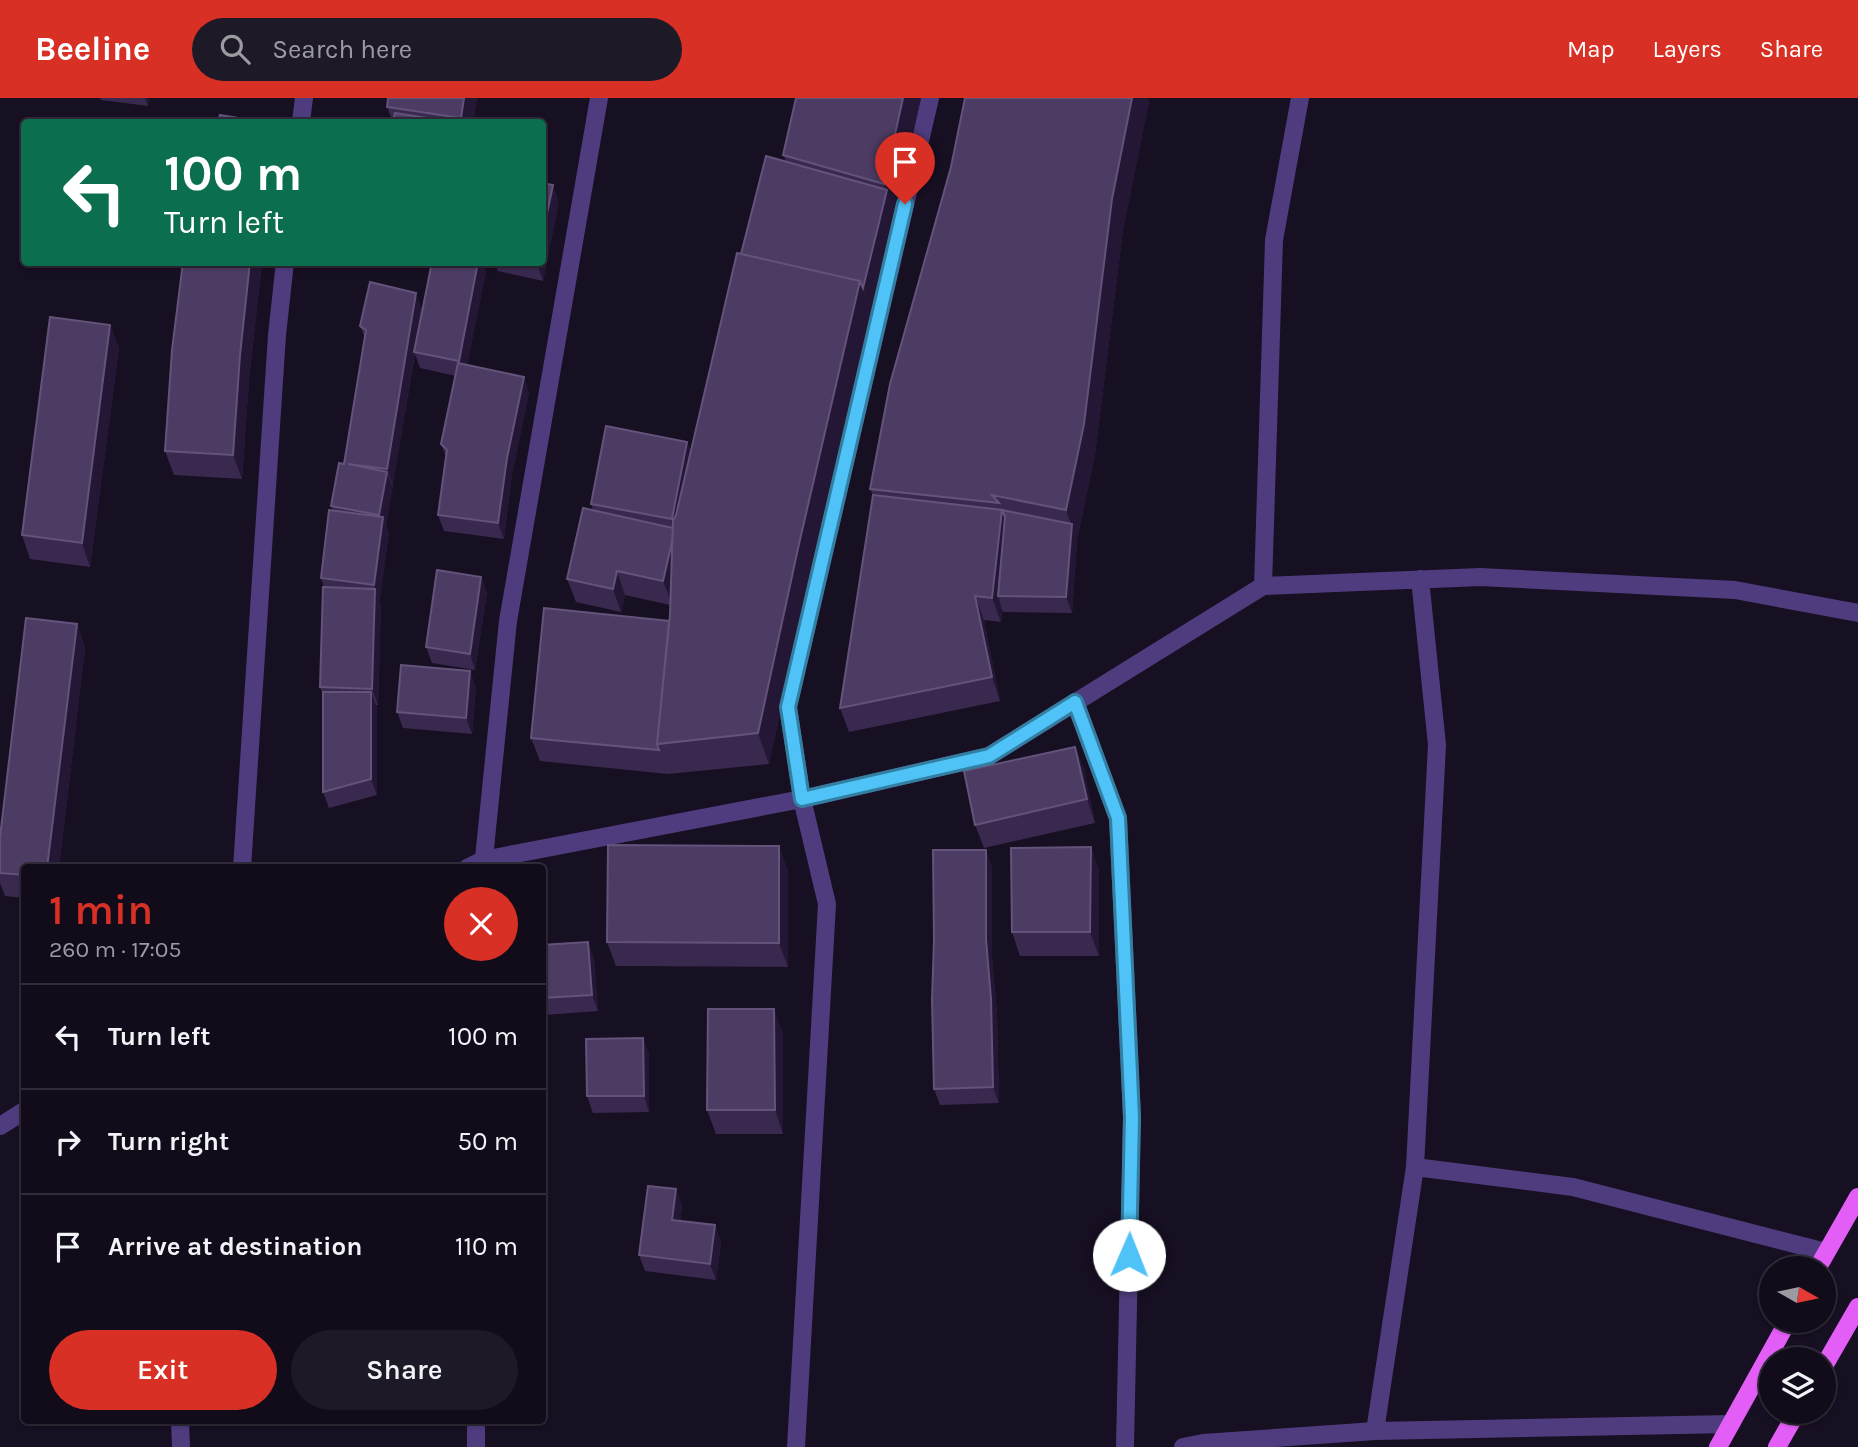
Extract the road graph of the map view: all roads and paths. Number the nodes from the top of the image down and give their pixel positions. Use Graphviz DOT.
graph roads {
  1 [pos="304,98"];
  2 [pos="599,98"];
  3 [pos="930,98"];
  4 [pos="1300,98"];
  5 [pos="301,119"];
  6 [pos="285,266"];
  7 [pos="1420,579"];
  8 [pos="1262,586"];
  9 [pos="1858,612"];
  10 [pos="1075,702"];
  11 [pos="802,799"];
  12 [pos="242,864"];
  13 [pos="478,864"];
  14 [pos="483,864"];
  15 [pos="21,1113"];
  16 [pos="0,1126"];
  17 [pos="1415,1167"];
  18 [pos="1858,1197"];
  19 [pos="1826,1252"];
  20 [pos="1824,1256"];
  21 [pos="1858,1307"];
  22 [pos="1781,1334"];
  23 [pos="1835,1347"];
  24 [pos="180,1424"];
  25 [pos="476,1424"];
  26 [pos="1731,1424"];
  27 [pos="1790,1424"];
  28 [pos="1375,1431"];
  29 [pos="181,1447"];
  30 [pos="476,1447"];
  31 [pos="796,1447"];
  32 [pos="1125,1447"];
  33 [pos="1184,1447"];
  34 [pos="1718,1447"];
  35 [pos="1777,1447"];
  1 -- 5 [label="street"];
  2 -- 13 [label="street"];
  3 -- 11 [label="street"];
  4 -- 8 [label="street"];
  6 -- 12 [label="street"];
  7 -- 8 [label="street"];
  7 -- 9 [label="street"];
  7 -- 17 [label="street"];
  8 -- 10 [label="street"];
  10 -- 11 [label="street"];
  10 -- 32 [label="street"];
  11 -- 14 [label="street"];
  11 -- 31 [label="street"];
  15 -- 16 [label="street"];
  17 -- 19 [label="street"];
  17 -- 28 [label="street"];
  18 -- 19 [label="main road"];
  19 -- 20 [label="main road"];
  21 -- 23 [label="main road"];
  22 -- 26 [label="main road"];
  24 -- 29 [label="street"];
  25 -- 30 [label="street"];
  26 -- 28 [label="street"];
  26 -- 34 [label="main road"];
  27 -- 35 [label="main road"];
  28 -- 33 [label="street"];
}
